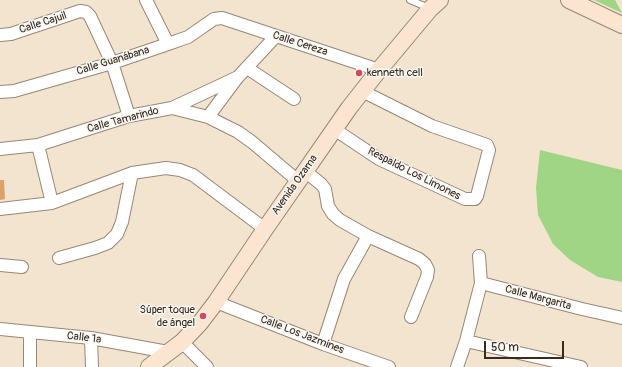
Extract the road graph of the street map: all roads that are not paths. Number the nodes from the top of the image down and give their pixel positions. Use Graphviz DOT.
graph roads {
  1 [pos="146,0"];
  2 [pos="410,0"];
  3 [pos="569,0"];
  4 [pos="435,4"];
  5 [pos="222,18"];
  6 [pos="622,25"];
  7 [pos="0,35"];
  8 [pos="276,36"];
  9 [pos="168,44"];
  10 [pos="112,63"];
  11 [pos="379,70"];
  12 [pos="242,72"];
  13 [pos="362,91"];
  14 [pos="0,92"];
  15 [pos="294,99"];
  16 [pos="172,108"];
  17 [pos="129,116"];
  18 [pos="208,117"];
  19 [pos="334,130"];
  20 [pos="38,145"];
  21 [pos="0,149"];
  22 [pos="132,173"];
  23 [pos="301,176"];
  24 [pos="52,203"];
  25 [pos="0,209"];
  26 [pos="265,229"];
  27 [pos="368,236"];
  28 [pos="479,256"];
  29 [pos="58,258"];
  30 [pos="0,265"];
  31 [pos="22,267"];
  32 [pos="481,283"];
  33 [pos="216,302"];
  34 [pos="411,317"];
  35 [pos="622,318"];
  36 [pos="0,329"];
  37 [pos="30,332"];
  38 [pos="91,338"];
  39 [pos="466,341"];
  40 [pos="182,342"];
  41 [pos="323,344"];
  42 [pos="168,352"];
  43 [pos="30,367"];
  44 [pos="92,367"];
  45 [pos="149,367"];
  46 [pos="206,367"];
  47 [pos="389,367"];
  48 [pos="457,367"];
  49 [pos="581,367"];
  1 -- 9 [label="street"];
  2 -- 4 [label="lane"];
  3 -- 6 [label="street"];
  4 -- 11 [label="street, Avenida Ozama"];
  5 -- 8 [label="street, Calle Cereza"];
  5 -- 9 [label="street, Calle Guanábana"];
  7 -- 10 [label="street, Calle Cajuil"];
  8 -- 11 [label="street, Calle Cereza"];
  8 -- 12 [label="street"];
  9 -- 10 [label="street, Calle Guanábana"];
  10 -- 14 [label="street, Calle Guanábana"];
  10 -- 17 [label="street"];
  11 -- 13 [label="street, Avenida Ozama"];
  12 -- 15 [label="street"];
  12 -- 16 [label="street"];
  12 -- 18 [label="street"];
  13 -- 19 [label="street, Avenida Ozama"];
  13 -- 19 [label="street, Respaldo Los Limones"];
  16 -- 17 [label="street, Calle Tamarindo"];
  16 -- 18 [label="street, Calle Tamarindo"];
  17 -- 20 [label="street, Calle Tamarindo"];
  18 -- 23 [label="street, Calle Tamarindo"];
  19 -- 23 [label="street, Avenida Ozama"];
  20 -- 21 [label="street, Calle Tamarindo"];
  20 -- 24 [label="street"];
  22 -- 24 [label="street"];
  22 -- 26 [label="street"];
  22 -- 29 [label="street"];
  23 -- 26 [label="street, Avenida Ozama"];
  23 -- 27 [label="street, Calle Tamarindo"];
  24 -- 25 [label="street"];
  26 -- 33 [label="street, Avenida Ozama"];
  27 -- 34 [label="street, Calle Tamarindo"];
  27 -- 41 [label="street"];
  28 -- 32 [label="street"];
  30 -- 31 [label="street"];
  32 -- 35 [label="street, Calle Margarita"];
  32 -- 39 [label="street"];
  33 -- 40 [label="street, Avenida Ozama"];
  33 -- 41 [label="street, Calle Los Jazmines"];
  36 -- 37 [label="street, Calle 1a"];
  37 -- 38 [label="street, Calle 1a"];
  37 -- 43 [label="street"];
  38 -- 42 [label="street, Calle 1a"];
  38 -- 44 [label="street"];
  39 -- 48 [label="street"];
  39 -- 49 [label="street"];
  40 -- 42 [label="street, Avenida Ozama"];
  40 -- 46 [label="street"];
  41 -- 47 [label="street, Calle Los Jazmines"];
  42 -- 45 [label="street, Avenida Ozama"];
}
